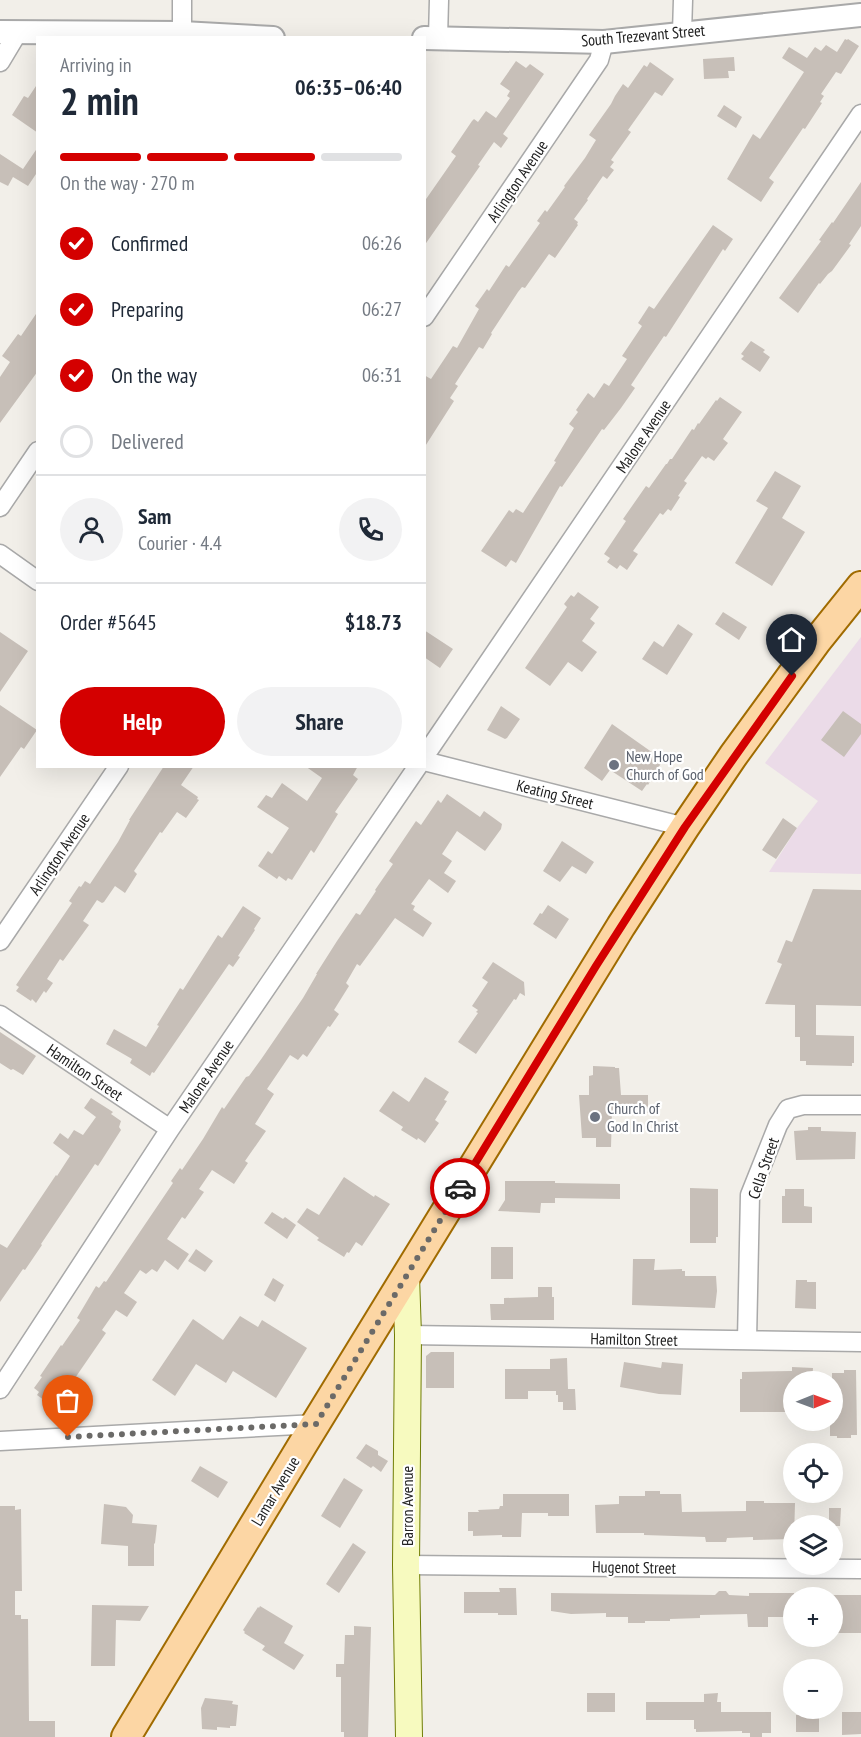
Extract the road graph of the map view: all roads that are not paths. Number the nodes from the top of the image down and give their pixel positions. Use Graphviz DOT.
graph roads {
  1 [pos="182,0"];
  2 [pos="439,0"];
  3 [pos="683,0"];
  4 [pos="861,15"];
  5 [pos="9,32"];
  6 [pos="182,33"];
  7 [pos="682,33"];
  8 [pos="237,36"];
  9 [pos="431,38"];
  10 [pos="604,42"];
  11 [pos="0,62"];
  12 [pos="861,114"];
  13 [pos="426,314"];
  14 [pos="36,454"];
  15 [pos="0,507"];
  16 [pos="0,554"];
  17 [pos="36,580"];
  18 [pos="861,586"];
  19 [pos="426,756"];
  20 [pos="426,760"];
  21 [pos="118,768"];
  22 [pos="417,768"];
  23 [pos="685,827"];
  24 [pos="0,941"];
  25 [pos="0,1015"];
  26 [pos="861,1105"];
  27 [pos="170,1129"];
  28 [pos="406,1276"];
  29 [pos="408,1335"];
  30 [pos="747,1340"];
  31 [pos="861,1342"];
  32 [pos="0,1389"];
  33 [pos="316,1424"];
  34 [pos="0,1441"];
  35 [pos="406,1565"];
  36 [pos="861,1569"];
  37 [pos="126,1737"];
  38 [pos="409,1737"];
  1 -- 6 [label="street"];
  2 -- 9 [label="street"];
  3 -- 7 [label="street"];
  4 -- 7 [label="street, South Trezevant Street"];
  5 -- 6 [label="street"];
  5 -- 11 [label="street"];
  6 -- 8 [label="street"];
  7 -- 10 [label="street, South Trezevant Street"];
  9 -- 10 [label="street, South Trezevant Street"];
  10 -- 13 [label="street, Arlington Avenue"];
  12 -- 19 [label="street, Malone Avenue"];
  14 -- 15 [label="street"];
  16 -- 17 [label="street"];
  18 -- 23 [label="main road, Lamar Avenue"];
  20 -- 23 [label="street, Keating Street"];
  21 -- 24 [label="street, Arlington Avenue"];
  22 -- 27 [label="street, Malone Avenue"];
  23 -- 28 [label="main road, Lamar Avenue"];
  25 -- 27 [label="street, Hamilton Street"];
  26 -- 30 [label="street, Cella Street"];
  27 -- 32 [label="street, Malone Avenue"];
  28 -- 29 [label="main road, Barron Avenue"];
  28 -- 33 [label="main road, Lamar Avenue"];
  29 -- 30 [label="street, Hamilton Street"];
  29 -- 35 [label="main road, Barron Avenue"];
  30 -- 31 [label="street, Hamilton Street"];
  33 -- 34 [label="street"];
  33 -- 37 [label="main road, Lamar Avenue"];
  35 -- 36 [label="street, Hugenot Street"];
  35 -- 38 [label="main road, Barron Avenue"];
}
